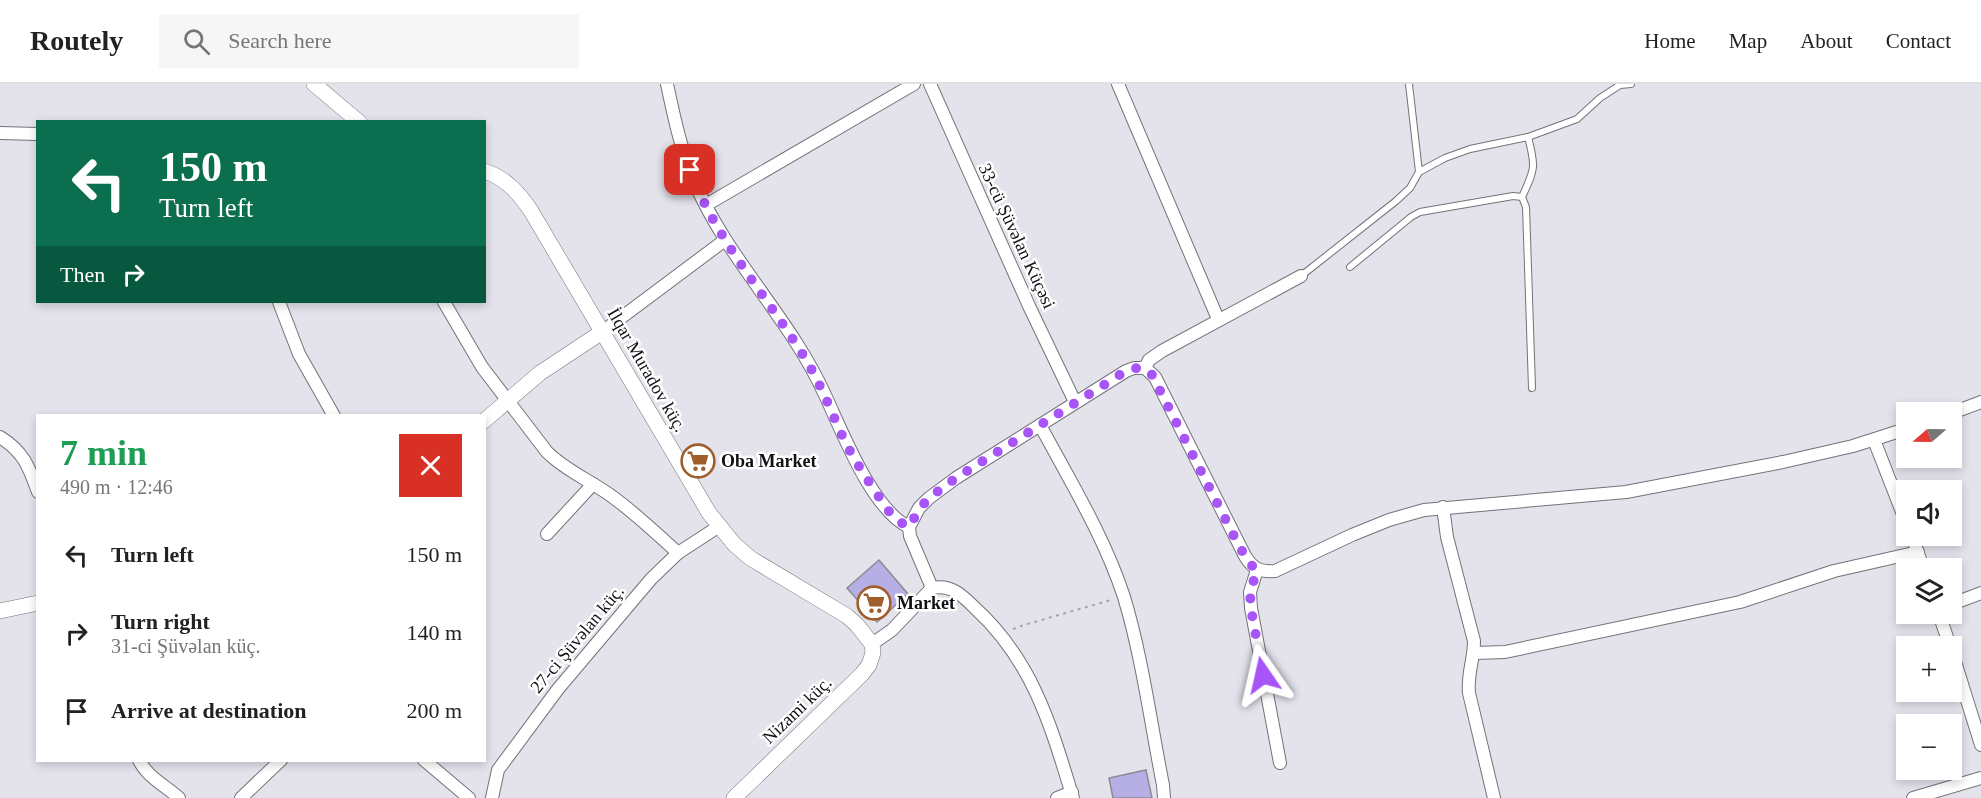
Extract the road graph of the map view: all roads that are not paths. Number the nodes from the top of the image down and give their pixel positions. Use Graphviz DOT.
graph roads {
  1 [pos="314,84"];
  2 [pos="667,84"];
  3 [pos="914,84"];
  4 [pos="930,84"];
  5 [pos="1118,84"];
  6 [pos="1408,84"];
  7 [pos="1631,84"];
  8 [pos="357,120"];
  9 [pos="0,133"];
  10 [pos="36,134"];
  11 [pos="1528,137"];
  12 [pos="486,172"];
  13 [pos="1419,172"];
  14 [pos="1522,197"];
  15 [pos="706,205"];
  16 [pos="725,240"];
  17 [pos="1350,267"];
  18 [pos="1301,276"];
  19 [pos="279,303"];
  20 [pos="445,303"];
  21 [pos="1218,319"];
  22 [pos="602,332"];
  23 [pos="1145,369"];
  24 [pos="1532,388"];
  25 [pos="507,402"];
  26 [pos="1075,402"];
  27 [pos="1981,402"];
  28 [pos="1962,409"];
  29 [pos="333,414"];
  30 [pos="486,419"];
  31 [pos="1040,425"];
  32 [pos="1896,432"];
  33 [pos="0,437"];
  34 [pos="1874,440"];
  35 [pos="593,483"];
  36 [pos="36,487"];
  37 [pos="1896,496"];
  38 [pos="1443,507"];
  39 [pos="718,527"];
  40 [pos="909,527"];
  41 [pos="547,534"];
  42 [pos="1915,546"];
  43 [pos="1917,552"];
  44 [pos="678,553"];
  45 [pos="1919,558"];
  46 [pos="1257,570"];
  47 [pos="932,588"];
  48 [pos="1981,593"];
  49 [pos="1962,600"];
  50 [pos="36,603"];
  51 [pos="0,611"];
  52 [pos="872,644"];
  53 [pos="1474,653"];
  54 [pos="1962,684"];
  55 [pos="1981,745"];
  56 [pos="140,762"];
  57 [pos="279,762"];
  58 [pos="426,762"];
  59 [pos="1280,763"];
  60 [pos="1981,778"];
  61 [pos="1072,795"];
  62 [pos="179,798"];
  63 [pos="240,798"];
  64 [pos="469,798"];
  65 [pos="492,798"];
  66 [pos="734,798"];
  67 [pos="1057,798"];
  68 [pos="1164,798"];
  69 [pos="1494,798"];
  70 [pos="1913,798"];
  1 -- 8 [label="street"];
  2 -- 15 [label="street"];
  3 -- 15 [label="street"];
  4 -- 26 [label="street, 33-cü Şüvəlan Küçəsi"];
  5 -- 21 [label="street"];
  6 -- 13 [label="lane"];
  7 -- 11 [label="lane"];
  9 -- 10 [label="street"];
  11 -- 13 [label="lane"];
  11 -- 14 [label="lane"];
  12 -- 22 [label="street, İlqar Muradov küç."];
  13 -- 18 [label="lane"];
  14 -- 17 [label="lane"];
  14 -- 24 [label="lane"];
  15 -- 16 [label="street"];
  16 -- 22 [label="street"];
  16 -- 40 [label="street"];
  18 -- 21 [label="street"];
  19 -- 29 [label="street"];
  20 -- 25 [label="street"];
  21 -- 23 [label="street"];
  22 -- 25 [label="street"];
  22 -- 39 [label="street, İlqar Muradov küç."];
  23 -- 26 [label="street"];
  23 -- 46 [label="street"];
  25 -- 30 [label="street"];
  25 -- 35 [label="street"];
  26 -- 31 [label="street"];
  27 -- 28 [label="street"];
  31 -- 40 [label="street"];
  31 -- 68 [label="street"];
  32 -- 34 [label="street"];
  33 -- 36 [label="street"];
  34 -- 37 [label="street"];
  34 -- 38 [label="street"];
  35 -- 41 [label="street"];
  35 -- 44 [label="street"];
  38 -- 46 [label="street"];
  38 -- 53 [label="street"];
  39 -- 44 [label="street, 27-ci Şüvəlan küç."];
  39 -- 52 [label="street, İlqar Muradov küç."];
  40 -- 47 [label="street"];
  42 -- 43 [label="street"];
  43 -- 45 [label="street"];
  43 -- 53 [label="street"];
  44 -- 65 [label="street, 27-ci Şüvəlan küç."];
  46 -- 59 [label="street"];
  47 -- 52 [label="street"];
  47 -- 61 [label="street"];
  48 -- 49 [label="street"];
  50 -- 51 [label="street"];
  52 -- 66 [label="street, Nizami küç."];
  53 -- 69 [label="street"];
  54 -- 55 [label="street"];
  56 -- 62 [label="street"];
  57 -- 63 [label="street"];
  58 -- 64 [label="street"];
  60 -- 70 [label="street"];
  61 -- 67 [label="street"];
}
